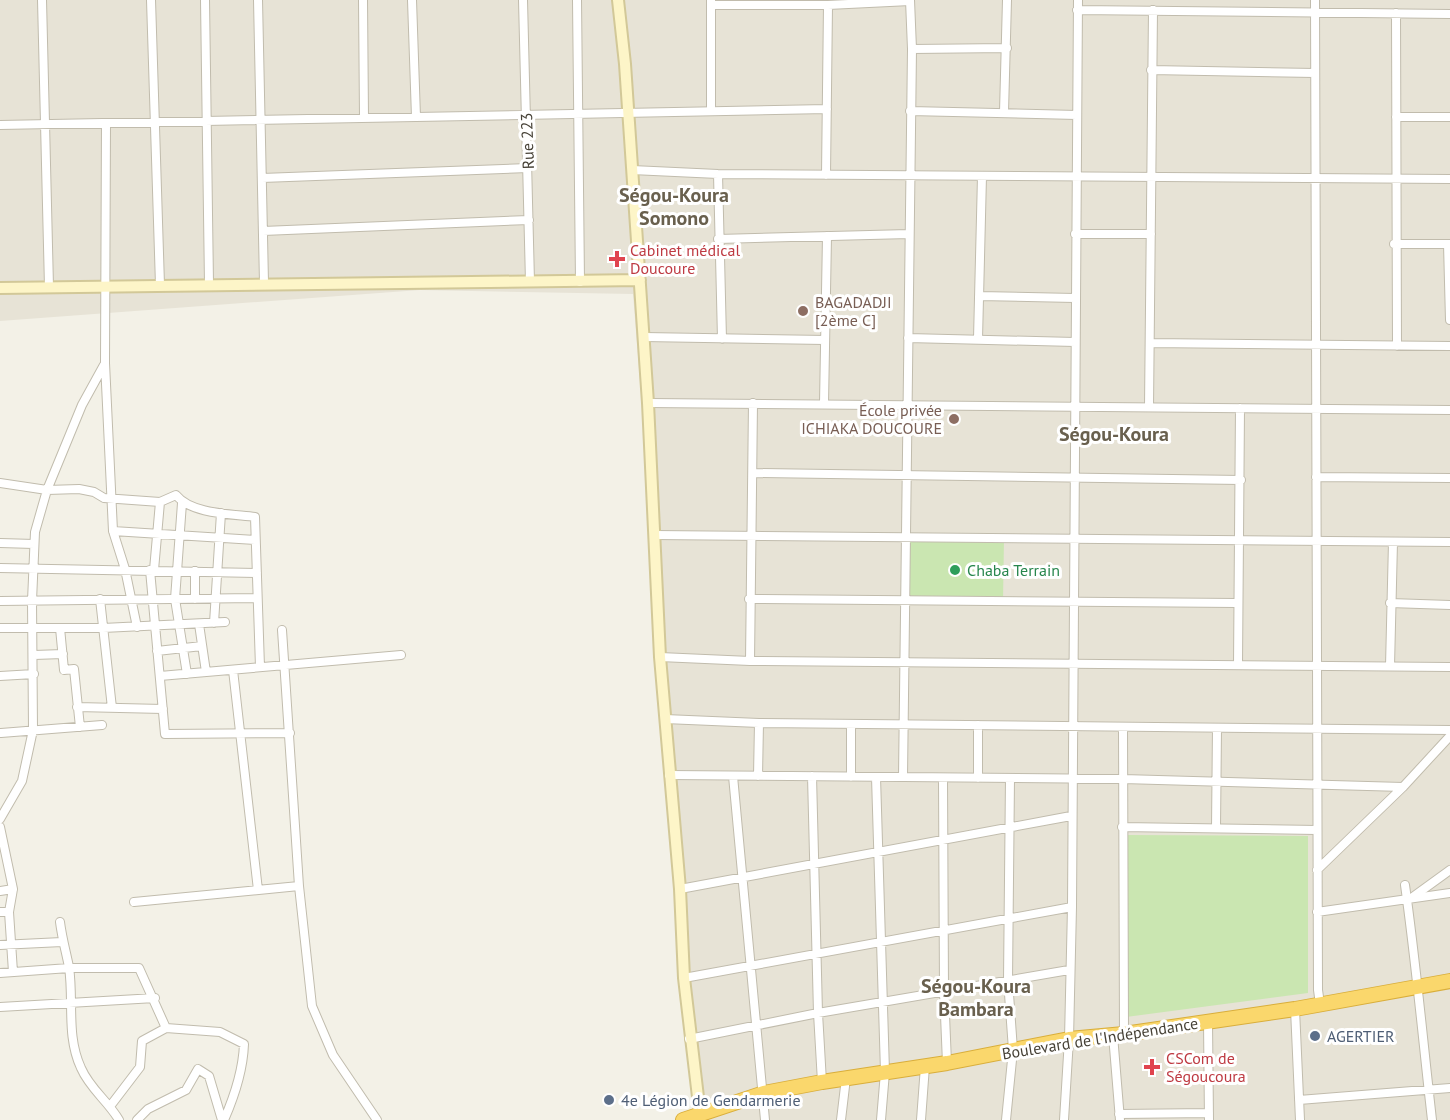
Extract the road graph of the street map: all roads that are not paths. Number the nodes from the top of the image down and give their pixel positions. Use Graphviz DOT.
graph roads {
  1 [pos="42,0"];
  2 [pos="151,0"];
  3 [pos="205,0"];
  4 [pos="258,0"];
  5 [pos="363,0"];
  6 [pos="412,0"];
  7 [pos="523,0"];
  8 [pos="577,0"];
  9 [pos="618,0"];
  10 [pos="1007,0"];
  11 [pos="1078,0"];
  12 [pos="1316,0"];
  13 [pos="910,1"];
  14 [pos="711,3"];
  15 [pos="828,5"];
  16 [pos="1077,10"];
  17 [pos="1153,10"];
  18 [pos="1315,11"];
  19 [pos="1396,13"];
  20 [pos="1450,14"];
  21 [pos="1007,48"];
  22 [pos="912,49"];
  23 [pos="1151,70"];
  24 [pos="1315,73"];
  25 [pos="827,109"];
  26 [pos="711,111"];
  27 [pos="910,111"];
  28 [pos="628,112"];
  29 [pos="1004,112"];
  30 [pos="577,114"];
  31 [pos="526,115"];
  32 [pos="1077,115"];
  33 [pos="364,117"];
  34 [pos="416,117"];
  35 [pos="1396,117"];
  36 [pos="1450,117"];
  37 [pos="207,121"];
  38 [pos="260,121"];
  39 [pos="155,122"];
  40 [pos="106,123"];
  41 [pos="45,125"];
  42 [pos="0,126"];
  43 [pos="528,168"];
  44 [pos="632,170"];
  45 [pos="718,174"];
  46 [pos="826,175"];
  47 [pos="910,175"];
  48 [pos="982,176"];
  49 [pos="1077,176"];
  50 [pos="1152,177"];
  51 [pos="262,178"];
  52 [pos="1316,178"];
  53 [pos="1396,178"];
  54 [pos="1450,179"];
  55 [pos="529,220"];
  56 [pos="263,231"];
  57 [pos="909,234"];
  58 [pos="1076,234"];
  59 [pos="1151,234"];
  60 [pos="827,236"];
  61 [pos="718,239"];
  62 [pos="1395,244"];
  63 [pos="1449,244"];
  64 [pos="640,280"];
  65 [pos="530,282"];
  66 [pos="580,282"];
  67 [pos="264,283"];
  68 [pos="209,284"];
  69 [pos="159,285"];
  70 [pos="105,286"];
  71 [pos="50,287"];
  72 [pos="0,288"];
  73 [pos="979,296"];
  74 [pos="1075,298"];
  75 [pos="1450,320"];
  76 [pos="644,337"];
  77 [pos="908,338"];
  78 [pos="722,339"];
  79 [pos="978,339"];
  80 [pos="825,340"];
  81 [pos="1075,342"];
  82 [pos="1150,343"];
  83 [pos="1316,345"];
  84 [pos="1397,346"];
  85 [pos="1450,346"];
  86 [pos="105,363"];
  87 [pos="648,402"];
  88 [pos="753,404"];
  89 [pos="824,404"];
  90 [pos="908,405"];
  91 [pos="1075,406"];
  92 [pos="1149,407"];
  93 [pos="1240,408"];
  94 [pos="1316,408"];
  95 [pos="1450,410"];
  96 [pos="754,472"];
  97 [pos="909,475"];
  98 [pos="1076,477"];
  99 [pos="1316,477"];
  100 [pos="1450,478"];
  101 [pos="1242,480"];
  102 [pos="0,483"];
  103 [pos="47,490"];
  104 [pos="112,497"];
  105 [pos="160,502"];
  106 [pos="182,503"];
  107 [pos="221,513"];
  108 [pos="113,531"];
  109 [pos="158,534"];
  110 [pos="654,534"];
  111 [pos="178,536"];
  112 [pos="753,536"];
  113 [pos="907,537"];
  114 [pos="219,538"];
  115 [pos="1075,539"];
  116 [pos="255,540"];
  117 [pos="1241,540"];
  118 [pos="1317,540"];
  119 [pos="1393,542"];
  120 [pos="1450,542"];
  121 [pos="0,543"];
  122 [pos="34,544"];
  123 [pos="33,567"];
  124 [pos="0,568"];
  125 [pos="125,569"];
  126 [pos="152,570"];
  127 [pos="176,570"];
  128 [pos="195,571"];
  129 [pos="217,572"];
  130 [pos="256,573"];
  131 [pos="257,598"];
  132 [pos="100,599"];
  133 [pos="153,599"];
  134 [pos="175,599"];
  135 [pos="195,599"];
  136 [pos="215,599"];
  137 [pos="749,599"];
  138 [pos="132,600"];
  139 [pos="0,601"];
  140 [pos="32,601"];
  141 [pos="907,601"];
  142 [pos="1072,603"];
  143 [pos="1237,603"];
  144 [pos="1390,603"];
  145 [pos="1450,605"];
  146 [pos="225,622"];
  147 [pos="214,623"];
  148 [pos="200,624"];
  149 [pos="179,625"];
  150 [pos="155,626"];
  151 [pos="136,627"];
  152 [pos="0,628"];
  153 [pos="34,628"];
  154 [pos="60,628"];
  155 [pos="103,628"];
  156 [pos="282,630"];
  157 [pos="202,646"];
  158 [pos="183,648"];
  159 [pos="157,651"];
  160 [pos="63,654"];
  161 [pos="34,655"];
  162 [pos="401,655"];
  163 [pos="660,657"];
  164 [pos="750,661"];
  165 [pos="905,663"];
  166 [pos="1073,664"];
  167 [pos="285,665"];
  168 [pos="1238,665"];
  169 [pos="1317,666"];
  170 [pos="1390,666"];
  171 [pos="260,667"];
  172 [pos="1450,667"];
  173 [pos="233,670"];
  174 [pos="206,672"];
  175 [pos="34,674"];
  176 [pos="187,674"];
  177 [pos="0,676"];
  178 [pos="160,676"];
  179 [pos="77,708"];
  180 [pos="112,708"];
  181 [pos="163,708"];
  182 [pos="665,718"];
  183 [pos="759,723"];
  184 [pos="851,724"];
  185 [pos="904,724"];
  186 [pos="102,725"];
  187 [pos="978,725"];
  188 [pos="1072,726"];
  189 [pos="80,727"];
  190 [pos="1123,727"];
  191 [pos="1217,728"];
  192 [pos="1317,729"];
  193 [pos="33,730"];
  194 [pos="1450,730"];
  195 [pos="1,732"];
  196 [pos="290,733"];
  197 [pos="240,734"];
  198 [pos="1450,736"];
  199 [pos="669,775"];
  200 [pos="733,776"];
  201 [pos="758,776"];
  202 [pos="812,776"];
  203 [pos="851,777"];
  204 [pos="876,777"];
  205 [pos="903,777"];
  206 [pos="943,778"];
  207 [pos="978,778"];
  208 [pos="1010,778"];
  209 [pos="1071,779"];
  210 [pos="1123,779"];
  211 [pos="1217,781"];
  212 [pos="1317,785"];
  213 [pos="1403,787"];
  214 [pos="1071,816"];
  215 [pos="0,819"];
  216 [pos="0,827"];
  217 [pos="1122,827"];
  218 [pos="1009,828"];
  219 [pos="1216,828"];
  220 [pos="1317,830"];
  221 [pos="944,840"];
  222 [pos="878,853"];
  223 [pos="814,864"];
  224 [pos="1317,870"];
  225 [pos="1450,870"];
  226 [pos="742,878"];
  227 [pos="1405,885"];
  228 [pos="299,886"];
  229 [pos="13,889"];
  230 [pos="680,889"];
  231 [pos="258,890"];
  232 [pos="0,891"];
  233 [pos="1450,893"];
  234 [pos="1407,901"];
  235 [pos="134,902"];
  236 [pos="1072,907"];
  237 [pos="0,912"];
  238 [pos="9,912"];
  239 [pos="1317,912"];
  240 [pos="1010,918"];
  241 [pos="60,922"];
  242 [pos="944,931"];
  243 [pos="62,942"];
  244 [pos="880,942"];
  245 [pos="0,945"];
  246 [pos="11,945"];
  247 [pos="816,954"];
  248 [pos="750,966"];
  249 [pos="69,968"];
  250 [pos="1070,970"];
  251 [pos="13,972"];
  252 [pos="0,973"];
  253 [pos="684,978"];
  254 [pos="1008,980"];
  255 [pos="1450,981"];
  256 [pos="1419,986"];
  257 [pos="944,992"];
  258 [pos="155,998"];
  259 [pos="70,1002"];
  260 [pos="881,1002"];
  261 [pos="1320,1004"];
  262 [pos="0,1007"];
  263 [pos="1295,1009"];
  264 [pos="818,1013"];
  265 [pos="1208,1022"];
  266 [pos="755,1025"];
  267 [pos="166,1029"];
  268 [pos="1119,1035"];
  269 [pos="689,1039"];
  270 [pos="1069,1039"];
  271 [pos="1013,1050"];
  272 [pos="947,1063"];
  273 [pos="925,1066"];
  274 [pos="885,1072"];
  275 [pos="846,1078"];
  276 [pos="822,1082"];
  277 [pos="1450,1088"];
  278 [pos="1428,1089"];
  279 [pos="764,1093"];
  280 [pos="1299,1100"];
  281 [pos="111,1105"];
  282 [pos="700,1114"];
  283 [pos="1209,1116"];
  284 [pos="1119,1117"];
  285 [pos="119,1120"];
  286 [pos="137,1120"];
  287 [pos="223,1120"];
  288 [pos="377,1120"];
  289 [pos="683,1120"];
  290 [pos="765,1120"];
  291 [pos="841,1120"];
  292 [pos="881,1120"];
  293 [pos="921,1120"];
  294 [pos="1006,1120"];
  295 [pos="1064,1120"];
  296 [pos="1300,1120"];
  297 [pos="1432,1120"];
  1 -- 41 [label="street"];
  2 -- 39 [label="street"];
  3 -- 37 [label="street"];
  4 -- 38 [label="street"];
  5 -- 33 [label="street"];
  6 -- 34 [label="street"];
  7 -- 31 [label="street, Rue 223"];
  8 -- 30 [label="street"];
  9 -- 28 [label="street"];
  10 -- 21 [label="street"];
  11 -- 16 [label="street"];
  12 -- 18 [label="street"];
  13 -- 15 [label="street"];
  13 -- 22 [label="street"];
  14 -- 15 [label="street"];
  14 -- 26 [label="street"];
  15 -- 25 [label="street"];
  16 -- 17 [label="street"];
  16 -- 32 [label="street"];
  17 -- 18 [label="street"];
  17 -- 23 [label="street"];
  18 -- 19 [label="street"];
  18 -- 24 [label="street"];
  19 -- 20 [label="street"];
  19 -- 35 [label="street"];
  21 -- 22 [label="street"];
  21 -- 29 [label="street"];
  22 -- 27 [label="street"];
  23 -- 24 [label="street"];
  23 -- 50 [label="street"];
  24 -- 52 [label="street"];
  25 -- 26 [label="street"];
  25 -- 46 [label="street"];
  26 -- 28 [label="street"];
  27 -- 29 [label="street"];
  27 -- 47 [label="street"];
  28 -- 30 [label="street"];
  28 -- 44 [label="street"];
  29 -- 32 [label="street"];
  30 -- 31 [label="street"];
  30 -- 66 [label="street"];
  31 -- 34 [label="street"];
  31 -- 43 [label="street, Rue 223"];
  32 -- 49 [label="street"];
  33 -- 34 [label="street"];
  33 -- 38 [label="street"];
  35 -- 36 [label="street"];
  35 -- 53 [label="street"];
  37 -- 38 [label="street"];
  37 -- 39 [label="street"];
  37 -- 68 [label="street"];
  38 -- 51 [label="street"];
  39 -- 40 [label="street"];
  39 -- 69 [label="street"];
  40 -- 41 [label="street"];
  40 -- 70 [label="street"];
  41 -- 42 [label="street"];
  41 -- 71 [label="street"];
  43 -- 51 [label="street"];
  43 -- 55 [label="street, Rue 223"];
  44 -- 45 [label="street"];
  44 -- 64 [label="street"];
  45 -- 46 [label="street"];
  45 -- 61 [label="street"];
  46 -- 47 [label="street"];
  47 -- 48 [label="street"];
  47 -- 57 [label="street"];
  48 -- 49 [label="street"];
  48 -- 73 [label="street"];
  49 -- 50 [label="street"];
  49 -- 58 [label="street"];
  50 -- 52 [label="street"];
  50 -- 59 [label="street"];
  51 -- 56 [label="street"];
  52 -- 53 [label="street"];
  52 -- 83 [label="street"];
  53 -- 54 [label="street"];
  53 -- 62 [label="street"];
  55 -- 56 [label="street"];
  55 -- 65 [label="street, Rue 223"];
  56 -- 67 [label="street"];
  57 -- 60 [label="street"];
  57 -- 77 [label="street"];
  58 -- 59 [label="street"];
  58 -- 74 [label="street"];
  59 -- 82 [label="street"];
  60 -- 61 [label="street"];
  60 -- 80 [label="street"];
  61 -- 78 [label="street"];
  62 -- 63 [label="street"];
  62 -- 84 [label="street"];
  63 -- 75 [label="street"];
  64 -- 66 [label="street"];
  64 -- 76 [label="street"];
  65 -- 66 [label="street"];
  65 -- 67 [label="street"];
  67 -- 68 [label="street"];
  68 -- 69 [label="street"];
  69 -- 70 [label="street"];
  70 -- 71 [label="street"];
  70 -- 86 [label="street"];
  71 -- 72 [label="street"];
  73 -- 74 [label="street"];
  73 -- 79 [label="street"];
  74 -- 81 [label="street"];
  76 -- 78 [label="street"];
  76 -- 87 [label="street"];
  77 -- 79 [label="street"];
  77 -- 90 [label="street"];
  78 -- 80 [label="street"];
  79 -- 81 [label="street"];
  80 -- 89 [label="street"];
  81 -- 91 [label="street"];
  82 -- 83 [label="street"];
  82 -- 92 [label="street"];
  83 -- 84 [label="street"];
  83 -- 94 [label="street"];
  84 -- 85 [label="street"];
  86 -- 103 [label="street"];
  86 -- 104 [label="street"];
  87 -- 88 [label="street"];
  87 -- 110 [label="street"];
  88 -- 89 [label="street"];
  88 -- 96 [label="street"];
  89 -- 90 [label="street"];
  90 -- 91 [label="street"];
  90 -- 97 [label="street"];
  91 -- 92 [label="street"];
  91 -- 98 [label="street"];
  92 -- 93 [label="street"];
  93 -- 94 [label="street"];
  93 -- 101 [label="street"];
  94 -- 95 [label="street"];
  94 -- 99 [label="street"];
  96 -- 97 [label="street"];
  96 -- 112 [label="street"];
  97 -- 98 [label="street"];
  97 -- 113 [label="street"];
  98 -- 101 [label="street"];
  98 -- 115 [label="street"];
  99 -- 100 [label="street"];
  99 -- 118 [label="street"];
  101 -- 117 [label="street"];
  102 -- 103 [label="street"];
  103 -- 104 [label="street"];
  103 -- 122 [label="street"];
  104 -- 105 [label="street"];
  104 -- 108 [label="street"];
  105 -- 106 [label="street"];
  105 -- 109 [label="street"];
  106 -- 107 [label="street"];
  106 -- 111 [label="street"];
  107 -- 114 [label="street"];
  107 -- 116 [label="street"];
  108 -- 109 [label="street"];
  108 -- 125 [label="street"];
  109 -- 111 [label="street"];
  109 -- 126 [label="street"];
  110 -- 112 [label="street"];
  110 -- 163 [label="street"];
  111 -- 114 [label="street"];
  111 -- 127 [label="street"];
  112 -- 113 [label="street"];
  112 -- 137 [label="street"];
  113 -- 115 [label="street"];
  113 -- 141 [label="street"];
  114 -- 116 [label="street"];
  114 -- 129 [label="street"];
  115 -- 117 [label="street"];
  115 -- 142 [label="street"];
  116 -- 130 [label="street"];
  117 -- 118 [label="street"];
  117 -- 143 [label="street"];
  118 -- 119 [label="street"];
  118 -- 169 [label="street"];
  119 -- 120 [label="street"];
  119 -- 144 [label="street"];
  121 -- 122 [label="street"];
  122 -- 123 [label="street"];
  123 -- 124 [label="street"];
  123 -- 125 [label="street"];
  123 -- 140 [label="street"];
  125 -- 126 [label="street"];
  125 -- 138 [label="street"];
  126 -- 127 [label="street"];
  126 -- 133 [label="street"];
  127 -- 128 [label="street"];
  127 -- 134 [label="street"];
  128 -- 129 [label="street"];
  128 -- 135 [label="street"];
  129 -- 130 [label="street"];
  129 -- 136 [label="street"];
  130 -- 131 [label="street"];
  131 -- 136 [label="street"];
  131 -- 171 [label="street"];
  132 -- 138 [label="street"];
  132 -- 140 [label="street"];
  132 -- 155 [label="street"];
  133 -- 134 [label="street"];
  133 -- 138 [label="street"];
  133 -- 150 [label="street"];
  134 -- 135 [label="street"];
  134 -- 149 [label="street"];
  135 -- 136 [label="street"];
  136 -- 147 [label="street"];
  137 -- 141 [label="street"];
  137 -- 164 [label="street"];
  138 -- 151 [label="street"];
  139 -- 140 [label="street"];
  140 -- 153 [label="street"];
  141 -- 142 [label="street"];
  141 -- 165 [label="street"];
  142 -- 143 [label="street"];
  142 -- 166 [label="street"];
  143 -- 168 [label="street"];
  144 -- 145 [label="street"];
  144 -- 170 [label="street"];
  146 -- 147 [label="street"];
  147 -- 148 [label="street"];
  148 -- 149 [label="street"];
  148 -- 157 [label="street"];
  149 -- 150 [label="street"];
  149 -- 158 [label="street"];
  150 -- 151 [label="street"];
  150 -- 159 [label="street"];
  151 -- 155 [label="street"];
  152 -- 153 [label="street"];
  153 -- 154 [label="street"];
  153 -- 161 [label="street"];
  154 -- 155 [label="street"];
  154 -- 160 [label="street"];
  155 -- 180 [label="street"];
  156 -- 167 [label="street"];
  157 -- 158 [label="street"];
  157 -- 174 [label="street"];
  158 -- 159 [label="street"];
  158 -- 176 [label="street"];
  159 -- 178 [label="street"];
  160 -- 161 [label="street"];
  160 -- 179 [label="street"];
  161 -- 175 [label="street"];
  162 -- 167 [label="street"];
  163 -- 164 [label="street"];
  163 -- 182 [label="street"];
  164 -- 165 [label="street"];
  165 -- 166 [label="street"];
  165 -- 185 [label="street"];
  166 -- 168 [label="street"];
  166 -- 188 [label="street"];
  167 -- 171 [label="street"];
  167 -- 196 [label="street"];
  168 -- 169 [label="street"];
  169 -- 170 [label="street"];
  169 -- 192 [label="street"];
  170 -- 172 [label="street"];
  171 -- 173 [label="street"];
  173 -- 174 [label="street"];
  173 -- 197 [label="street"];
  174 -- 176 [label="street"];
  175 -- 177 [label="street"];
  175 -- 193 [label="street"];
  176 -- 178 [label="street"];
  178 -- 181 [label="street"];
  179 -- 180 [label="street"];
  179 -- 189 [label="street"];
  180 -- 181 [label="street"];
  181 -- 197 [label="street"];
  182 -- 183 [label="street"];
  182 -- 199 [label="street"];
  183 -- 184 [label="street"];
  183 -- 201 [label="street"];
  184 -- 185 [label="street"];
  184 -- 203 [label="street"];
  185 -- 187 [label="street"];
  185 -- 205 [label="street"];
  186 -- 189 [label="street"];
  187 -- 188 [label="street"];
  187 -- 207 [label="street"];
  188 -- 190 [label="street"];
  188 -- 209 [label="street"];
  189 -- 193 [label="street"];
  190 -- 191 [label="street"];
  190 -- 210 [label="street"];
  191 -- 192 [label="street"];
  191 -- 211 [label="street"];
  192 -- 194 [label="street"];
  192 -- 212 [label="street"];
  193 -- 195 [label="street"];
  193 -- 215 [label="street"];
  196 -- 197 [label="street"];
  196 -- 228 [label="street"];
  197 -- 231 [label="street"];
  198 -- 213 [label="street"];
  199 -- 200 [label="street"];
  199 -- 230 [label="street"];
  200 -- 201 [label="street"];
  200 -- 226 [label="street"];
  201 -- 202 [label="street"];
  202 -- 203 [label="street"];
  202 -- 223 [label="street"];
  203 -- 204 [label="street"];
  204 -- 205 [label="street"];
  204 -- 222 [label="street"];
  205 -- 206 [label="street"];
  206 -- 207 [label="street"];
  206 -- 221 [label="street"];
  207 -- 208 [label="street"];
  208 -- 209 [label="street"];
  208 -- 218 [label="street"];
  209 -- 210 [label="street"];
  209 -- 214 [label="street"];
  210 -- 211 [label="street"];
  210 -- 217 [label="street"];
  211 -- 212 [label="street"];
  211 -- 219 [label="street"];
  212 -- 213 [label="street"];
  212 -- 220 [label="street"];
  213 -- 224 [label="street"];
  214 -- 218 [label="street"];
  214 -- 236 [label="street"];
  216 -- 229 [label="street"];
  217 -- 219 [label="street"];
  217 -- 268 [label="street"];
  218 -- 221 [label="street"];
  218 -- 240 [label="street"];
  219 -- 220 [label="street"];
  220 -- 224 [label="street"];
  221 -- 222 [label="street"];
  221 -- 242 [label="street"];
  222 -- 223 [label="street"];
  222 -- 244 [label="street"];
  223 -- 226 [label="street"];
  223 -- 247 [label="street"];
  224 -- 239 [label="street"];
  225 -- 234 [label="street"];
  226 -- 230 [label="street"];
  226 -- 248 [label="street"];
  227 -- 234 [label="street"];
  228 -- 231 [label="street"];
  228 -- 288 [label="street"];
  229 -- 232 [label="street"];
  229 -- 238 [label="street"];
  230 -- 253 [label="street"];
  231 -- 235 [label="street"];
  233 -- 234 [label="street"];
  234 -- 239 [label="street"];
  234 -- 256 [label="street"];
  236 -- 240 [label="street"];
  236 -- 250 [label="street"];
  237 -- 238 [label="street"];
  238 -- 246 [label="street"];
  239 -- 261 [label="street"];
  240 -- 242 [label="street"];
  240 -- 254 [label="street"];
  241 -- 243 [label="street"];
  242 -- 244 [label="street"];
  242 -- 257 [label="street"];
  243 -- 246 [label="street"];
  243 -- 249 [label="street"];
  244 -- 247 [label="street"];
  244 -- 260 [label="street"];
  245 -- 246 [label="street"];
  246 -- 251 [label="street"];
  247 -- 248 [label="street"];
  247 -- 264 [label="street"];
  248 -- 253 [label="street"];
  248 -- 266 [label="street"];
  249 -- 251 [label="street"];
  249 -- 258 [label="street"];
  249 -- 259 [label="street"];
  250 -- 254 [label="street"];
  250 -- 270 [label="street"];
  251 -- 252 [label="street"];
  253 -- 269 [label="street"];
  254 -- 257 [label="street"];
  254 -- 271 [label="street"];
  255 -- 256 [label="highway, Boulevard de l'Indépendance"];
  256 -- 261 [label="highway, Boulevard de l'Indépendance"];
  256 -- 278 [label="street"];
  257 -- 260 [label="street"];
  257 -- 272 [label="street"];
  258 -- 259 [label="street"];
  258 -- 267 [label="street"];
  259 -- 262 [label="street"];
  259 -- 281 [label="street"];
  260 -- 264 [label="street"];
  260 -- 274 [label="street"];
  261 -- 263 [label="highway, Boulevard de l'Indépendance"];
  263 -- 265 [label="highway, Boulevard de l'Indépendance"];
  263 -- 280 [label="street"];
  264 -- 266 [label="street"];
  264 -- 276 [label="street"];
  265 -- 268 [label="highway, Boulevard de l'Indépendance"];
  265 -- 283 [label="street"];
  266 -- 269 [label="street"];
  266 -- 279 [label="street"];
  267 -- 281 [label="street"];
  267 -- 287 [label="street"];
  268 -- 270 [label="highway, Boulevard de l'Indépendance"];
  268 -- 284 [label="street"];
  269 -- 282 [label="street"];
  270 -- 271 [label="highway, Boulevard de l'Indépendance"];
  270 -- 295 [label="street"];
  271 -- 272 [label="highway, Boulevard de l'Indépendance"];
  271 -- 294 [label="street"];
  272 -- 273 [label="highway, Boulevard de l'Indépendance"];
  273 -- 274 [label="highway, Boulevard de l'Indépendance"];
  273 -- 293 [label="street"];
  274 -- 275 [label="highway, Boulevard de l'Indépendance"];
  274 -- 292 [label="street"];
  275 -- 276 [label="highway, Boulevard de l'Indépendance"];
  275 -- 291 [label="street"];
  276 -- 279 [label="highway, Boulevard de l'Indépendance"];
  277 -- 278 [label="street"];
  278 -- 280 [label="street"];
  278 -- 297 [label="street"];
  279 -- 282 [label="highway, Boulevard de l'Indépendance"];
  279 -- 290 [label="street"];
  280 -- 296 [label="street"];
  281 -- 285 [label="street"];
  282 -- 289 [label="highway, Boulevard de l'Indépendance"];
  283 -- 284 [label="street"];
  286 -- 287 [label="street"];
}
